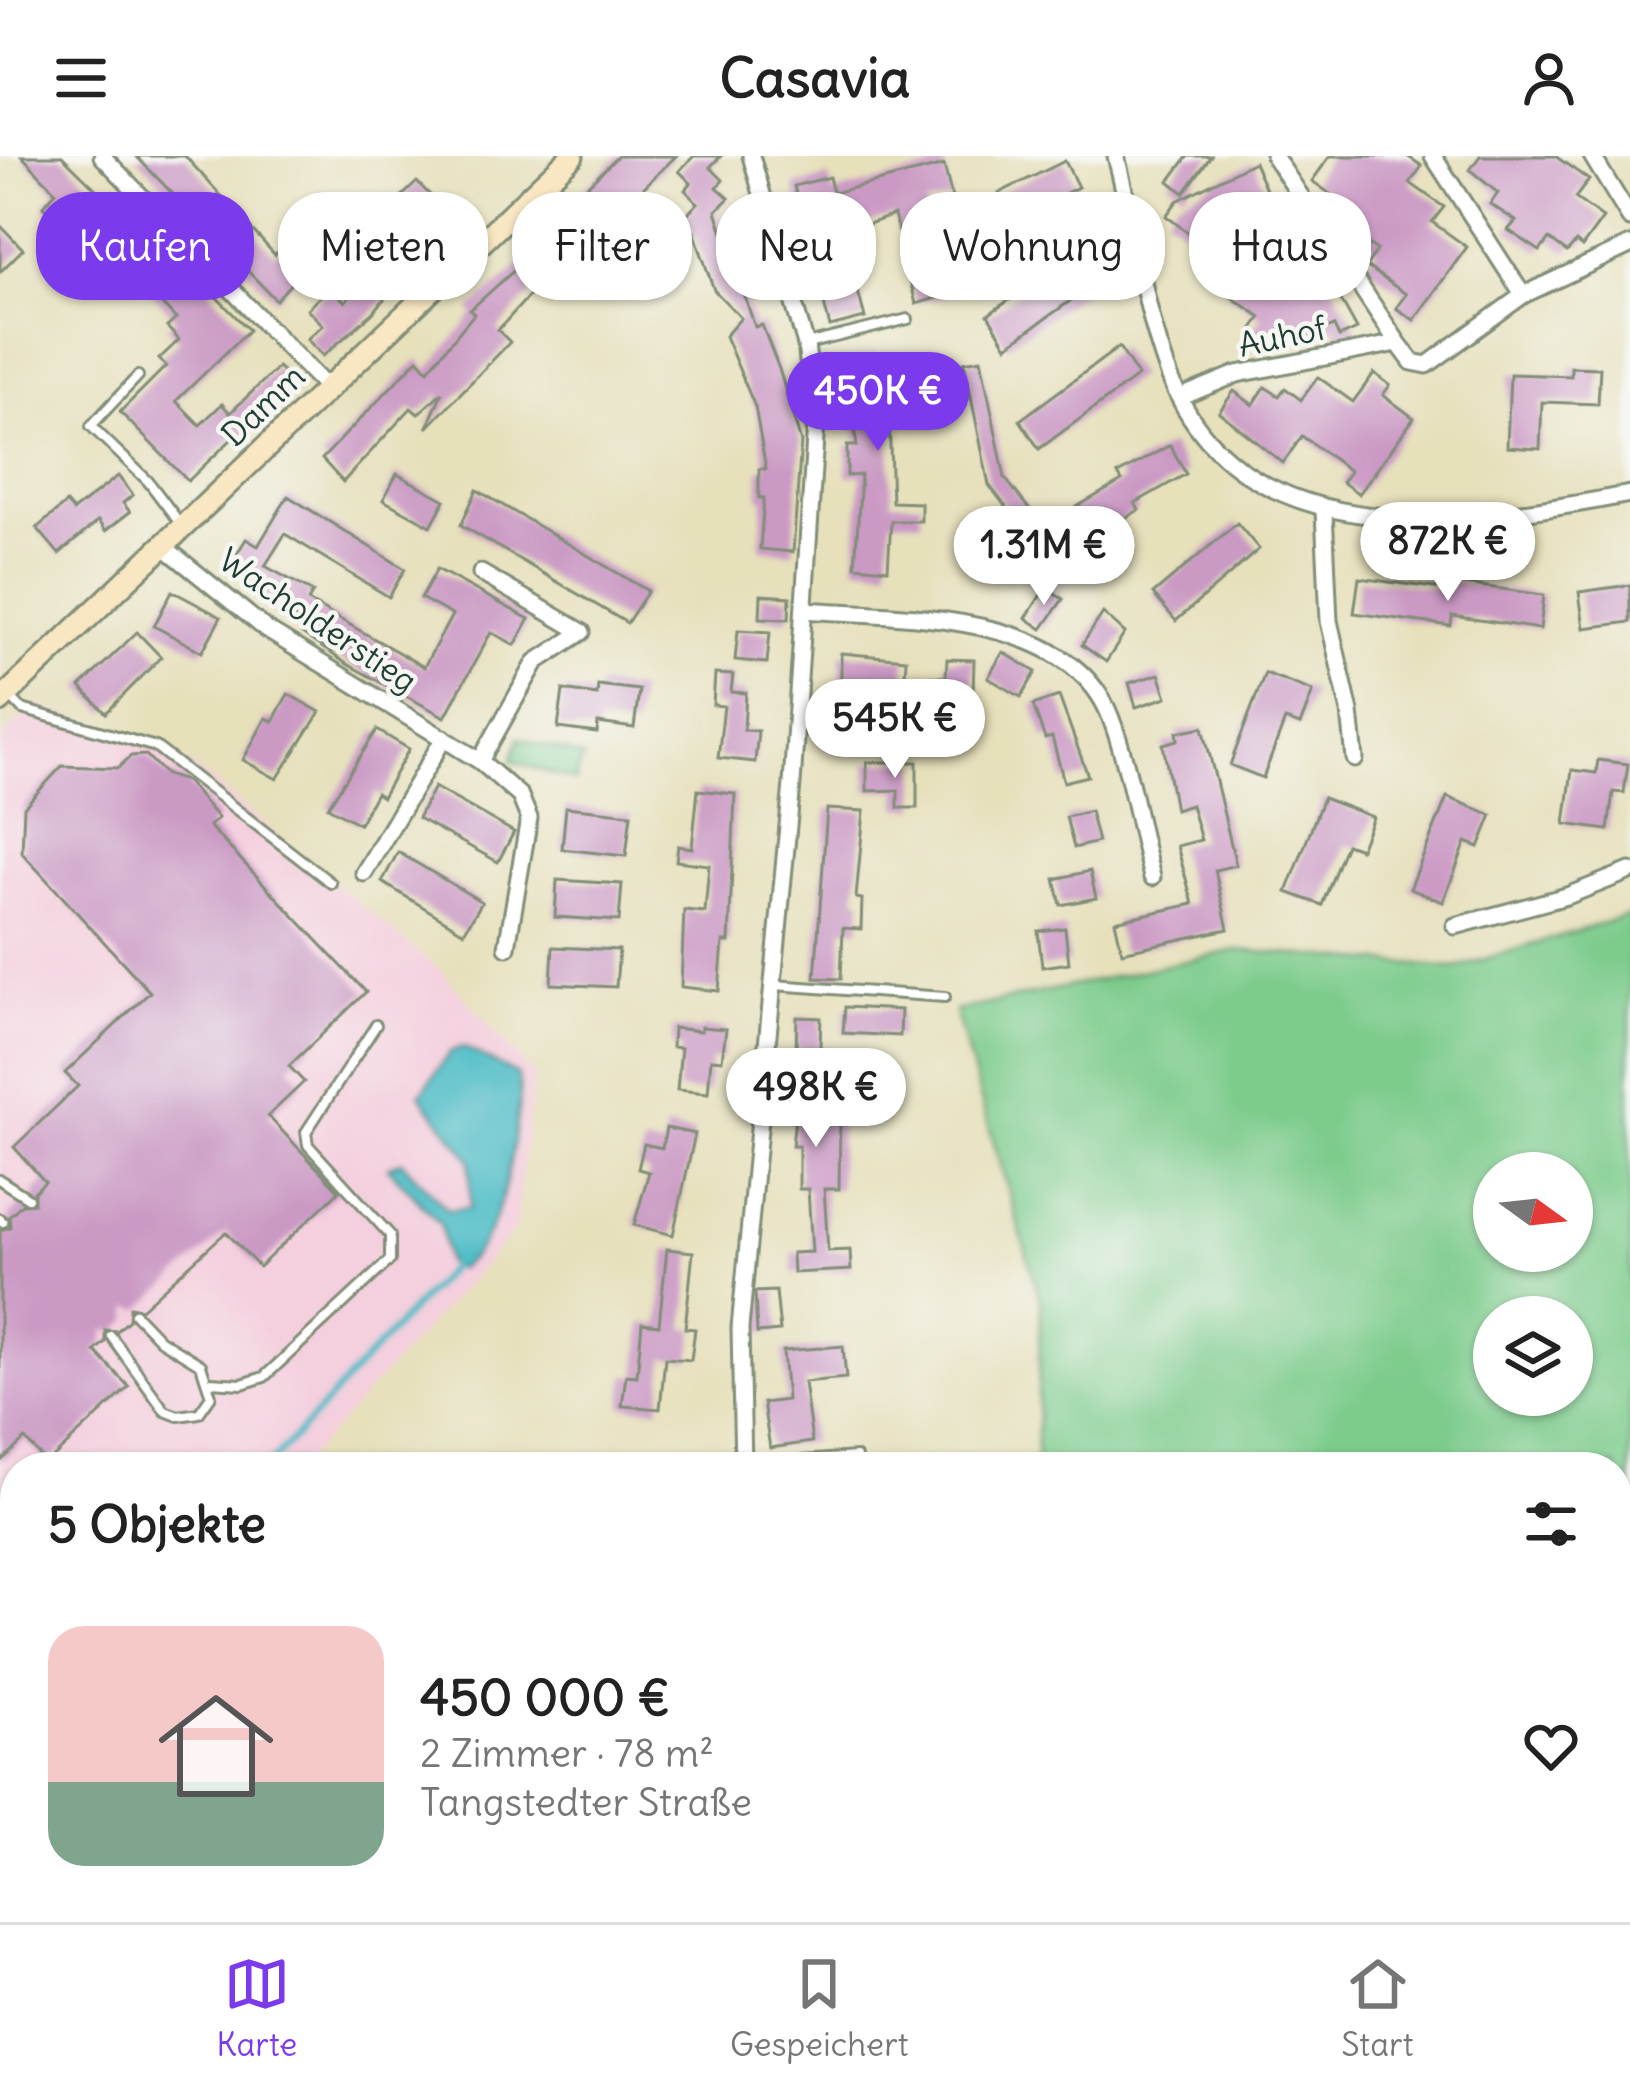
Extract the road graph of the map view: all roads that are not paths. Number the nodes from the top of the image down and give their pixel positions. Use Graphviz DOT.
graph roads {
  1 [pos="102,156"];
  2 [pos="572,156"];
  3 [pos="751,156"];
  4 [pos="1117,156"];
  5 [pos="1274,156"];
  6 [pos="1433,156"];
  7 [pos="1592,156"];
  8 [pos="1630,218"];
  9 [pos="1630,245"];
  10 [pos="1522,295"];
  11 [pos="908,320"];
  12 [pos="1398,343"];
  13 [pos="806,345"];
  14 [pos="138,376"];
  15 [pos="328,389"];
  16 [pos="1181,398"];
  17 [pos="1630,494"];
  18 [pos="1324,511"];
  19 [pos="183,527"];
  20 [pos="163,547"];
  21 [pos="481,574"];
  22 [pos="804,610"];
  23 [pos="4,698"];
  24 [pos="444,738"];
  25 [pos="1355,759"];
  26 [pos="480,761"];
  27 [pos="1630,871"];
  28 [pos="364,873"];
  29 [pos="1152,878"];
  30 [pos="331,883"];
  31 [pos="1455,926"];
  32 [pos="506,946"];
  33 [pos="773,985"];
  34 [pos="945,997"];
  35 [pos="376,1024"];
  36 [pos="0,1180"];
  37 [pos="28,1198"];
  38 [pos="135,1314"];
  39 [pos="111,1336"];
  40 [pos="210,1382"];
  41 [pos="742,1452"];
  1 -- 15 [label="street"];
  2 -- 15 [label="main road, Damm"];
  3 -- 13 [label="street"];
  4 -- 16 [label="street"];
  5 -- 12 [label="street, Auhof"];
  6 -- 10 [label="street"];
  7 -- 8 [label="street"];
  9 -- 10 [label="street, Auhof"];
  10 -- 12 [label="street, Auhof"];
  11 -- 13 [label="lane"];
  12 -- 16 [label="street, Auhof"];
  13 -- 22 [label="street"];
  14 -- 19 [label="lane"];
  15 -- 19 [label="main road, Damm"];
  16 -- 18 [label="street"];
  17 -- 18 [label="street"];
  18 -- 25 [label="street"];
  19 -- 20 [label="main road, Damm"];
  20 -- 23 [label="main road, Damm"];
  20 -- 24 [label="street, Wacholderstieg"];
  21 -- 26 [label="street"];
  22 -- 29 [label="street"];
  22 -- 33 [label="street"];
  23 -- 30 [label="lane"];
  24 -- 26 [label="street, Wacholderstieg"];
  24 -- 28 [label="street"];
  26 -- 32 [label="street, Wacholderstieg"];
  27 -- 31 [label="street"];
  33 -- 34 [label="lane"];
  33 -- 41 [label="street"];
  35 -- 40 [label="lane"];
  36 -- 37 [label="lane"];
  38 -- 40 [label="lane"];
  39 -- 40 [label="lane"];
}
